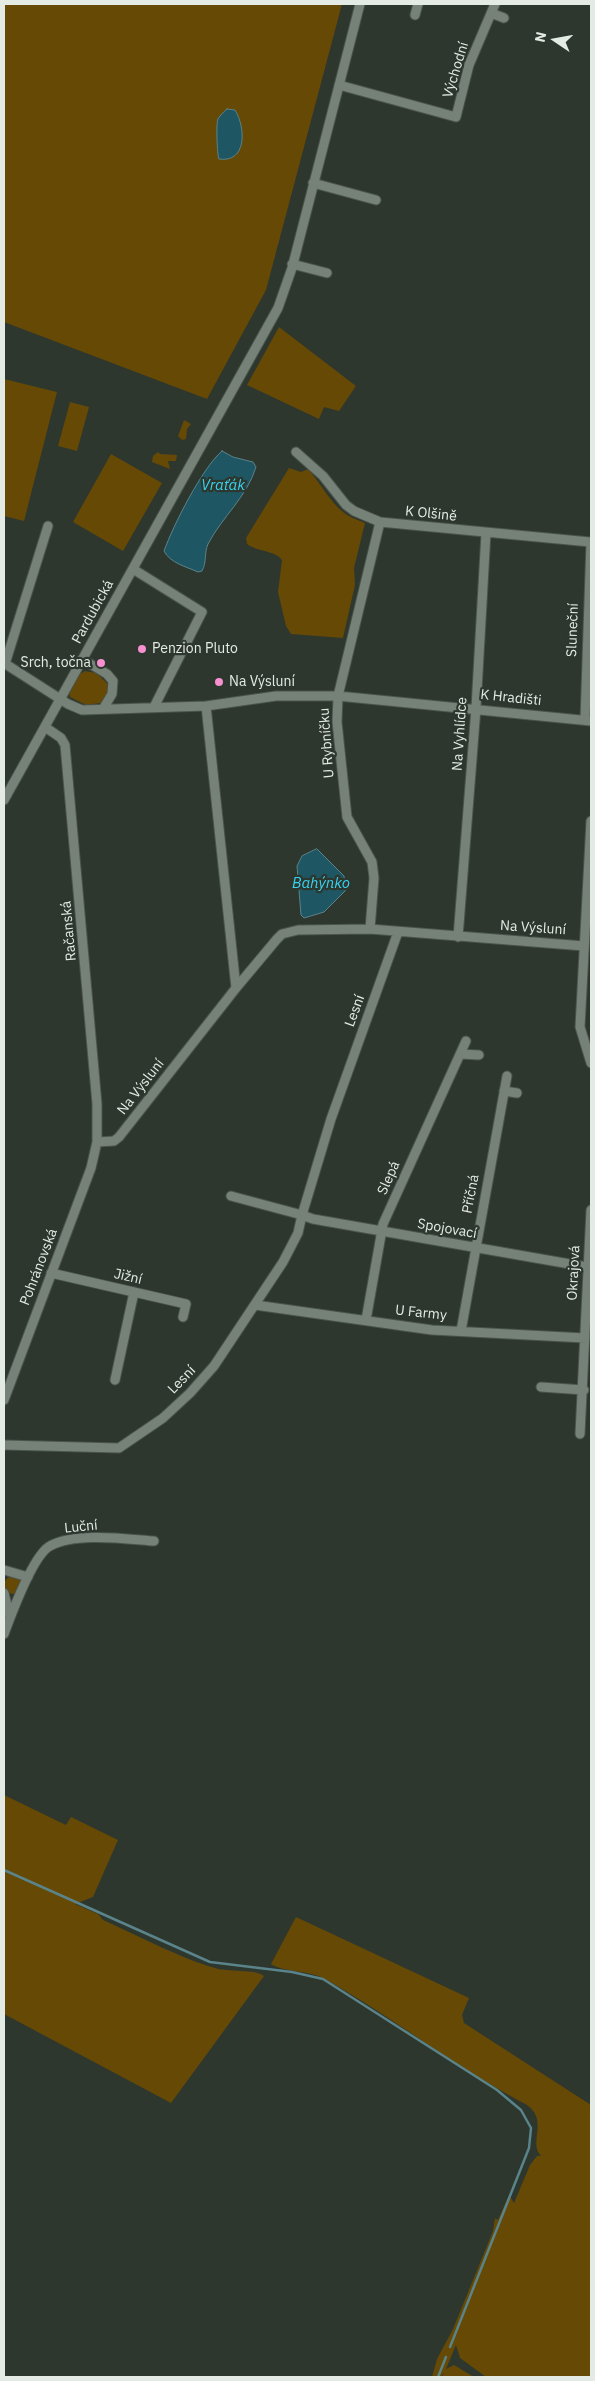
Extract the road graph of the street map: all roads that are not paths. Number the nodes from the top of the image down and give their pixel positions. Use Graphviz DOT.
graph roads {
  1 [pos="360,4"];
  2 [pos="418,4"];
  3 [pos="493,8"];
  4 [pos="415,15"];
  5 [pos="504,18"];
  6 [pos="338,85"];
  7 [pos="313,183"];
  8 [pos="376,200"];
  9 [pos="292,264"];
  10 [pos="327,272"];
  11 [pos="296,452"];
  12 [pos="380,522"];
  13 [pos="48,526"];
  14 [pos="486,533"];
  15 [pos="590,542"];
  16 [pos="133,570"];
  17 [pos="82,660"];
  18 [pos="4,664"];
  19 [pos="338,696"];
  20 [pos="61,699"];
  21 [pos="206,706"];
  22 [pos="154,707"];
  23 [pos="476,708"];
  24 [pos="103,709"];
  25 [pos="588,721"];
  26 [pos="45,727"];
  27 [pos="4,800"];
  28 [pos="591,821"];
  29 [pos="370,929"];
  30 [pos="398,932"];
  31 [pos="458,937"];
  32 [pos="584,946"];
  33 [pos="236,988"];
  34 [pos="466,1041"];
  35 [pos="460,1054"];
  36 [pos="479,1055"];
  37 [pos="591,1062"];
  38 [pos="507,1076"];
  39 [pos="504,1091"];
  40 [pos="517,1093"];
  41 [pos="97,1142"];
  42 [pos="232,1196"];
  43 [pos="591,1210"];
  44 [pos="302,1214"];
  45 [pos="382,1231"];
  46 [pos="475,1248"];
  47 [pos="587,1267"];
  48 [pos="51,1273"];
  49 [pos="134,1292"];
  50 [pos="255,1305"];
  51 [pos="183,1317"];
  52 [pos="366,1320"];
  53 [pos="461,1330"];
  54 [pos="585,1338"];
  55 [pos="115,1380"];
  56 [pos="541,1387"];
  57 [pos="584,1390"];
  58 [pos="4,1400"];
  59 [pos="580,1434"];
  60 [pos="4,1445"];
  61 [pos="154,1541"];
  62 [pos="4,1570"];
  63 [pos="28,1577"];
  64 [pos="4,1593"];
  65 [pos="10,1618"];
  66 [pos="4,1634"];
  1 -- 6 [label="street, Pardubická"];
  2 -- 4 [label="street"];
  3 -- 5 [label="street"];
  3 -- 6 [label="street, Východní"];
  6 -- 7 [label="street, Pardubická"];
  7 -- 8 [label="street"];
  7 -- 9 [label="street, Pardubická"];
  9 -- 10 [label="street"];
  9 -- 16 [label="street, Pardubická"];
  11 -- 12 [label="street, K Olšině"];
  12 -- 14 [label="street, K Olšině"];
  12 -- 19 [label="street, U Rybníčku"];
  13 -- 18 [label="street"];
  14 -- 15 [label="street, K Olšině"];
  14 -- 23 [label="street, Na Vyhlídce"];
  15 -- 25 [label="street, Sluneční"];
  16 -- 17 [label="street, Pardubická"];
  16 -- 22 [label="street"];
  17 -- 20 [label="street, Pardubická"];
  17 -- 24 [label="street"];
  18 -- 20 [label="street"];
  19 -- 21 [label="street"];
  19 -- 23 [label="street, K Hradišti"];
  19 -- 29 [label="street, U Rybníčku"];
  20 -- 24 [label="street"];
  20 -- 26 [label="street, Pardubická"];
  21 -- 22 [label="street"];
  21 -- 33 [label="street"];
  22 -- 24 [label="street"];
  23 -- 25 [label="street, K Hradišti"];
  23 -- 31 [label="street, Na Vyhlídce"];
  26 -- 27 [label="street, Pardubická"];
  26 -- 41 [label="street, Račanská"];
  28 -- 32 [label="street"];
  29 -- 30 [label="street, Na Výsluní"];
  29 -- 33 [label="street, Na Výsluní"];
  30 -- 31 [label="street, Na Výsluní"];
  30 -- 44 [label="street, Lesní"];
  31 -- 32 [label="street, Na Výsluní"];
  32 -- 37 [label="street"];
  33 -- 41 [label="street, Na Výsluní"];
  34 -- 35 [label="street, Slepá"];
  35 -- 36 [label="street"];
  35 -- 45 [label="street, Slepá"];
  38 -- 39 [label="street, Příčná"];
  39 -- 40 [label="street"];
  39 -- 46 [label="street, Příčná"];
  41 -- 48 [label="street, Pohránovská"];
  42 -- 44 [label="street"];
  43 -- 47 [label="street, Okrajová"];
  44 -- 45 [label="street, Spojovací"];
  44 -- 50 [label="street, Lesní"];
  45 -- 46 [label="street, Spojovací"];
  45 -- 52 [label="street, Slepá"];
  46 -- 47 [label="street, Spojovací"];
  46 -- 53 [label="street, Příčná"];
  47 -- 54 [label="street, Okrajová"];
  48 -- 49 [label="street, Jižní"];
  48 -- 58 [label="street, Pohránovská"];
  49 -- 51 [label="street, Jižní"];
  49 -- 55 [label="street"];
  50 -- 52 [label="street, U Farmy"];
  50 -- 60 [label="street, Lesní"];
  52 -- 53 [label="street, U Farmy"];
  53 -- 54 [label="street, U Farmy"];
  54 -- 57 [label="street, Okrajová"];
  56 -- 57 [label="street"];
  57 -- 59 [label="street, Okrajová"];
  61 -- 63 [label="street, Luční"];
  62 -- 63 [label="street"];
  63 -- 65 [label="street, Luční"];
  64 -- 65 [label="street"];
  65 -- 66 [label="street, Luční"];
}
